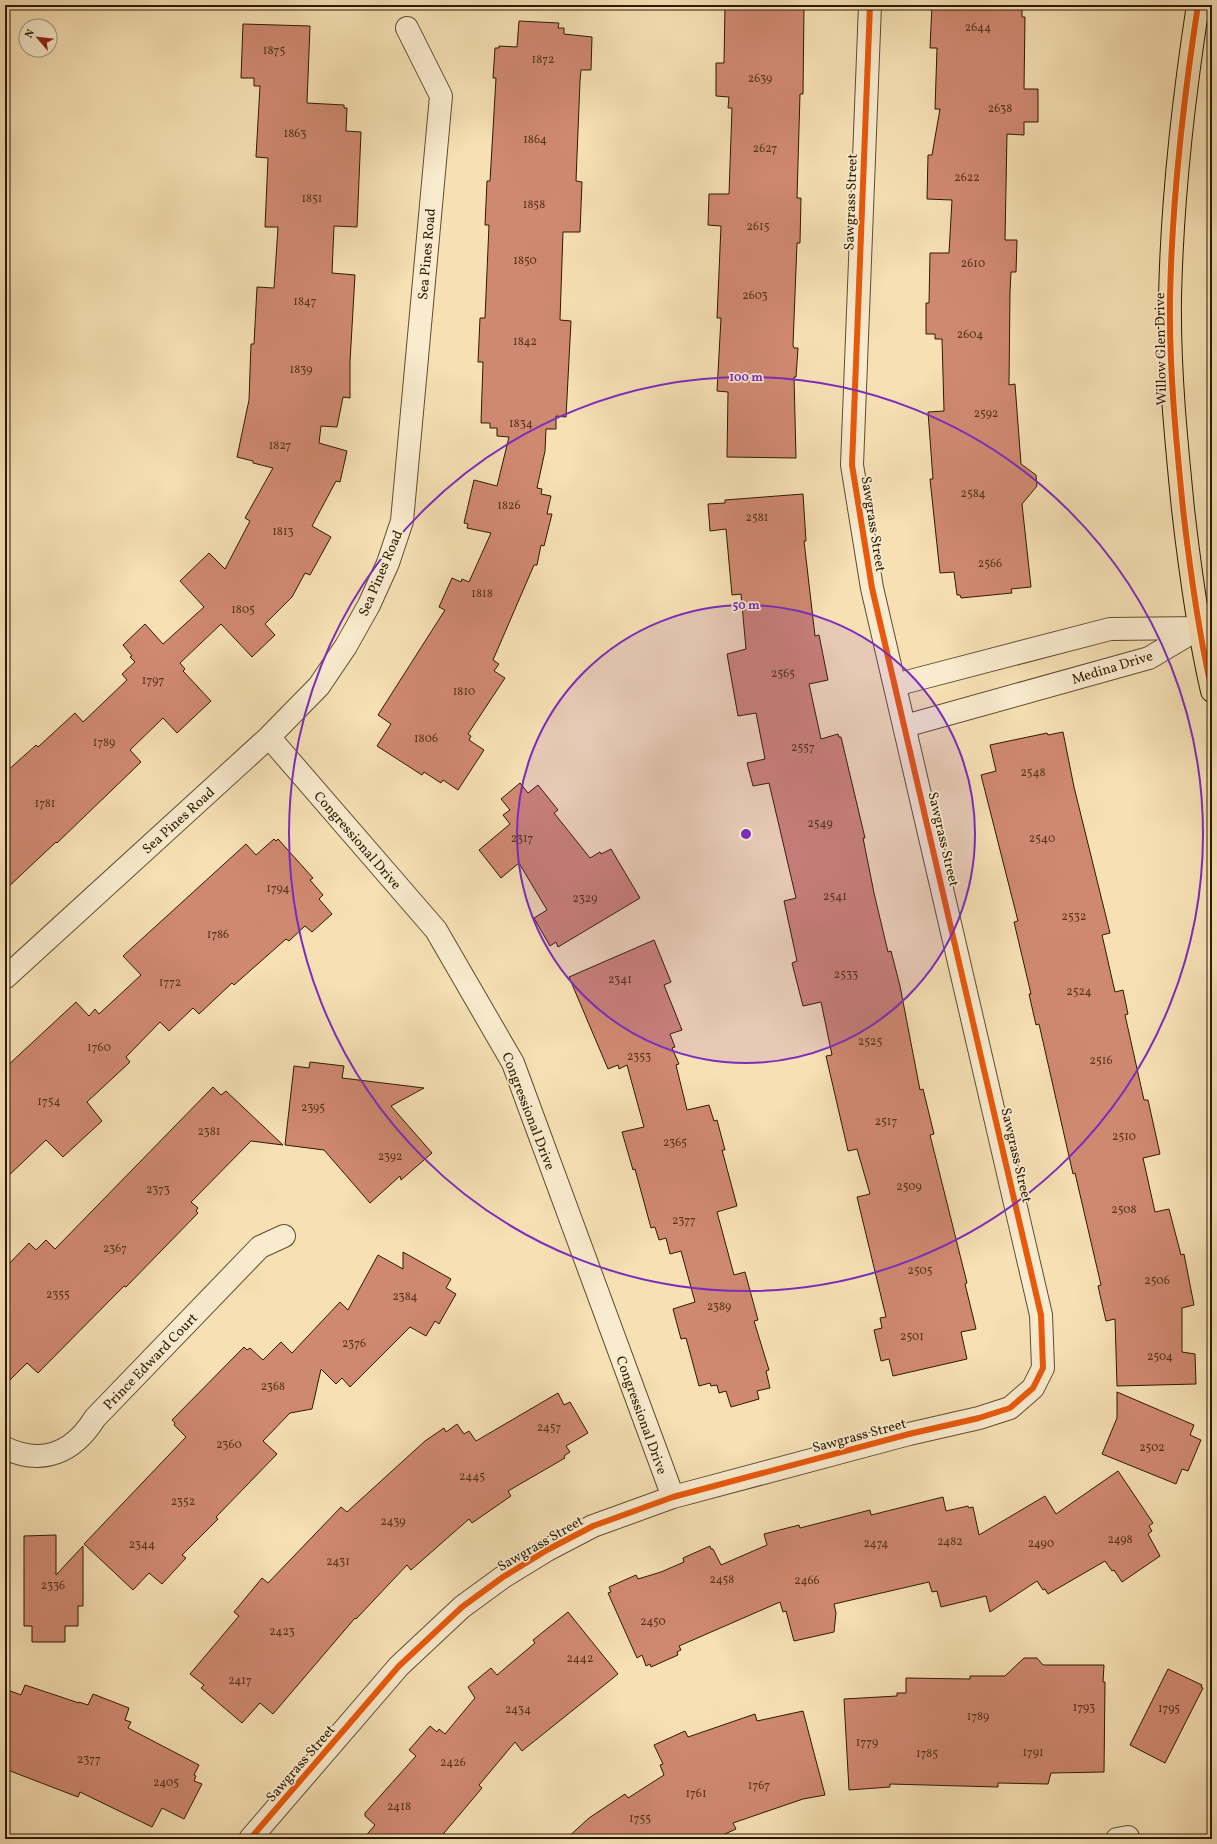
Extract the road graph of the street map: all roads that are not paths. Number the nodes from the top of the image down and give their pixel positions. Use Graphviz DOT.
graph roads {
  1 [pos="870,5"];
  2 [pos="1198,5"];
  3 [pos="407,28"];
  4 [pos="1205,627"];
  5 [pos="895,685"];
  6 [pos="1212,691"];
  7 [pos="905,726"];
  8 [pos="269,737"];
  9 [pos="5,978"];
  10 [pos="284,1236"];
  11 [pos="5,1448"];
  12 [pos="673,1497"];
  13 [pos="250,1839"];
  1 -- 5 [label="street, Sawgrass Street"];
  2 -- 4 [label="main road, Willow Glen Drive"];
  3 -- 8 [label="street, Sea Pines Road"];
  4 -- 5 [label="street, Medina Drive"];
  4 -- 6 [label="main road, Willow Glen Drive"];
  4 -- 7 [label="street, Medina Drive"];
  5 -- 7 [label="street, Sawgrass Street"];
  7 -- 12 [label="street, Sawgrass Street"];
  8 -- 9 [label="street, Sea Pines Road"];
  8 -- 12 [label="street, Congressional Drive"];
  10 -- 11 [label="street, Prince Edward Court"];
  12 -- 13 [label="street, Sawgrass Street"];
}
